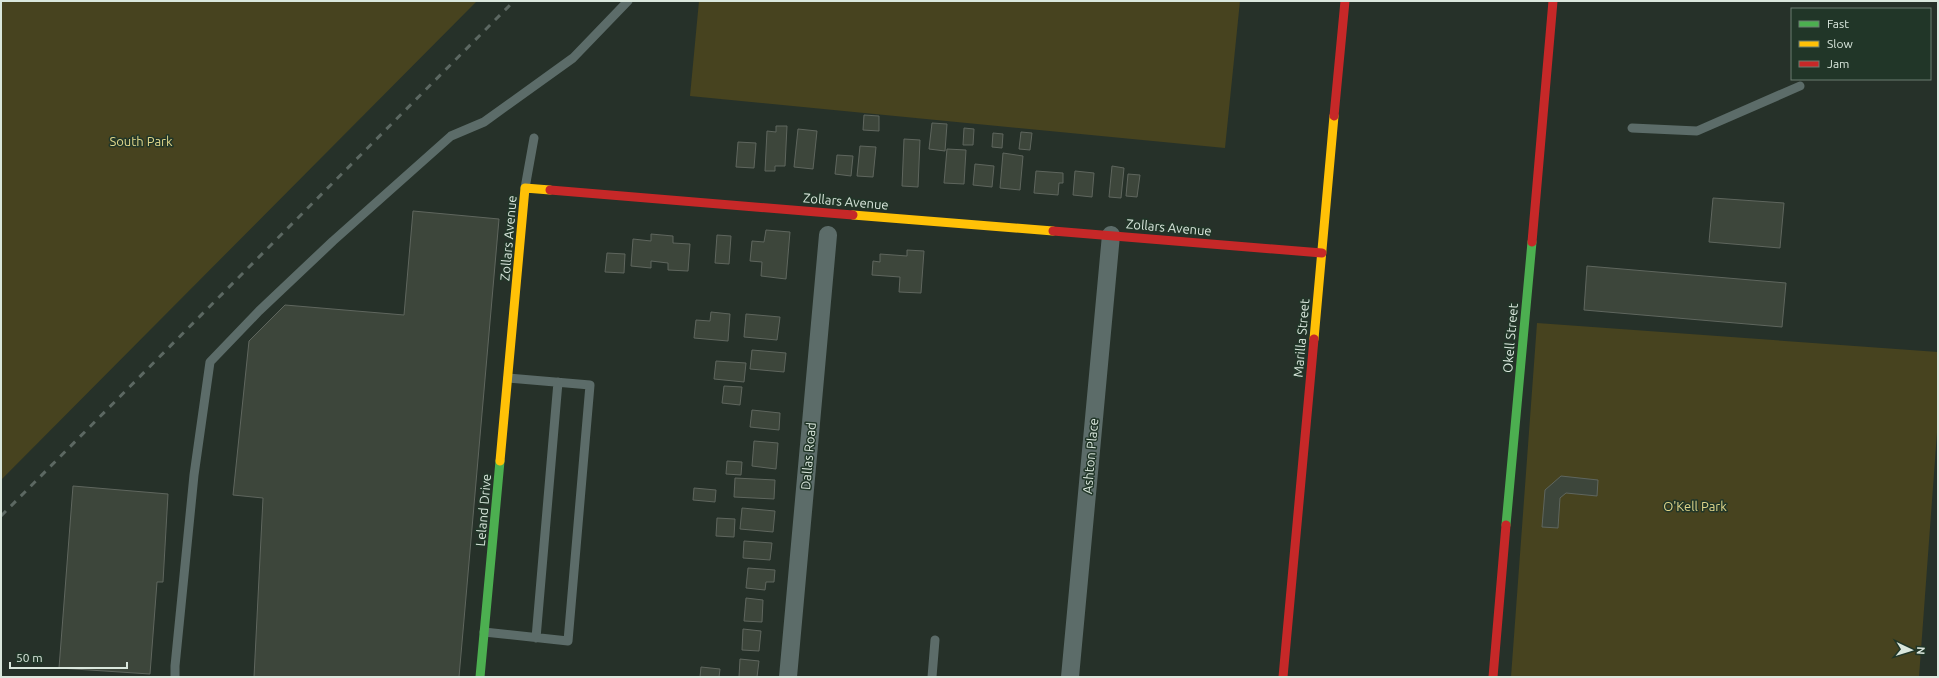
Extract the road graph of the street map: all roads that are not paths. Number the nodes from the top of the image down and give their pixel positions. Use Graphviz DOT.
graph roads {
  1 [pos="628,1"];
  2 [pos="1344,1"];
  3 [pos="1553,1"];
  4 [pos="1800,86"];
  5 [pos="1632,128"];
  6 [pos="534,138"];
  7 [pos="525,188"];
  8 [pos="828,235"];
  9 [pos="1111,235"];
  10 [pos="1322,253"];
  11 [pos="511,346"];
  12 [pos="508,378"];
  13 [pos="558,382"];
  14 [pos="484,632"];
  15 [pos="536,638"];
  16 [pos="935,640"];
  17 [pos="175,677"];
  18 [pos="480,677"];
  19 [pos="788,677"];
  20 [pos="932,677"];
  21 [pos="1070,677"];
  22 [pos="1283,677"];
  23 [pos="1493,677"];
  1 -- 17 [label="lane"];
  2 -- 10 [label="street, Marilla Street"];
  3 -- 23 [label="street, Okell Street"];
  4 -- 5 [label="lane"];
  6 -- 7 [label="lane"];
  7 -- 9 [label="street, Zollars Avenue"];
  7 -- 11 [label="street, Zollars Avenue"];
  8 -- 19 [label="street, Dallas Road"];
  9 -- 10 [label="street, Zollars Avenue"];
  9 -- 21 [label="street, Ashton Place"];
  10 -- 22 [label="street, Marilla Street"];
  11 -- 12 [label="street, Leland Drive"];
  12 -- 13 [label="lane"];
  12 -- 14 [label="street, Leland Drive"];
  13 -- 15 [label="lane"];
  13 -- 15 [label="lane"];
  14 -- 15 [label="lane"];
  14 -- 18 [label="street, Leland Drive"];
  16 -- 20 [label="lane"];
}
